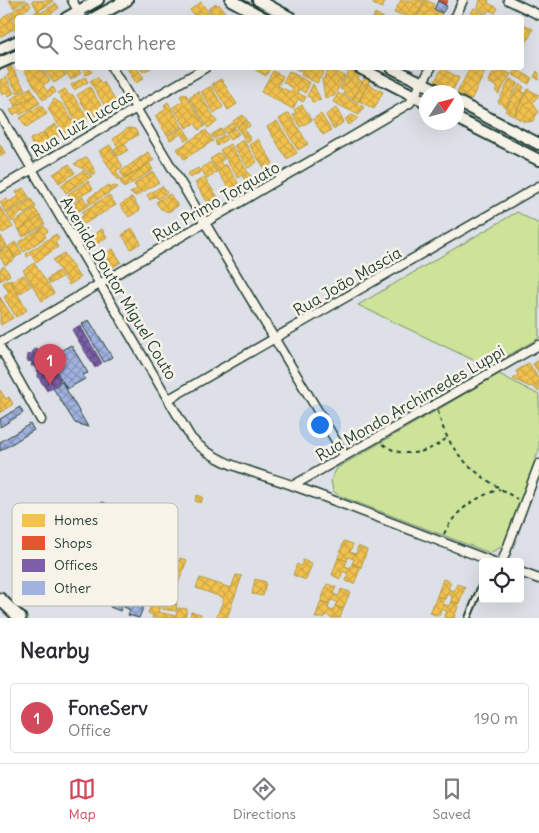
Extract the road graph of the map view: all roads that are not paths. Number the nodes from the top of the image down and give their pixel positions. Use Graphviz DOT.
graph roads {
  1 [pos="72,0"];
  2 [pos="98,0"];
  3 [pos="127,0"];
  4 [pos="231,0"];
  5 [pos="258,0"];
  6 [pos="464,0"];
  7 [pos="508,0"];
  8 [pos="81,14"];
  9 [pos="100,15"];
  10 [pos="258,15"];
  11 [pos="284,15"];
  12 [pos="456,15"];
  13 [pos="539,15"];
  14 [pos="15,42"];
  15 [pos="0,49"];
  16 [pos="15,56"];
  17 [pos="0,63"];
  18 [pos="113,70"];
  19 [pos="202,70"];
  20 [pos="364,70"];
  21 [pos="396,70"];
  22 [pos="430,70"];
  23 [pos="424,83"];
  24 [pos="428,85"];
  25 [pos="415,96"];
  26 [pos="419,98"];
  27 [pos="464,104"];
  28 [pos="136,108"];
  29 [pos="0,115"];
  30 [pos="464,122"];
  31 [pos="539,144"];
  32 [pos="539,160"];
  33 [pos="33,169"];
  34 [pos="539,186"];
  35 [pos="0,188"];
  36 [pos="205,224"];
  37 [pos="100,284"];
  38 [pos="274,340"];
  39 [pos="0,342"];
  40 [pos="539,345"];
  41 [pos="0,347"];
  42 [pos="169,399"];
  43 [pos="41,420"];
  44 [pos="346,456"];
  45 [pos="539,464"];
  46 [pos="294,486"];
  47 [pos="484,558"];
  48 [pos="503,558"];
  49 [pos="524,573"];
  50 [pos="539,579"];
  51 [pos="479,596"];
  52 [pos="0,598"];
  53 [pos="20,618"];
  54 [pos="468,618"];
  1 -- 8 [label="street"];
  2 -- 8 [label="street"];
  3 -- 9 [label="street"];
  4 -- 10 [label="street"];
  5 -- 11 [label="street"];
  6 -- 12 [label="street"];
  7 -- 13 [label="street"];
  14 -- 15 [label="street"];
  16 -- 17 [label="street"];
  18 -- 28 [label="street"];
  19 -- 28 [label="street, Rua Luiz Luccas"];
  20 -- 25 [label="street"];
  21 -- 23 [label="street"];
  22 -- 23 [label="street, Rua Primo Torquato"];
  23 -- 24 [label="street"];
  23 -- 25 [label="street, Rua Primo Torquato"];
  25 -- 26 [label="street"];
  25 -- 36 [label="street, Rua Primo Torquato"];
  27 -- 31 [label="street"];
  28 -- 33 [label="street, Rua Luiz Luccas"];
  28 -- 36 [label="street"];
  29 -- 33 [label="street, Avenida Doutor Miguel Couto"];
  30 -- 32 [label="street"];
  33 -- 35 [label="street, Rua Luiz Luccas"];
  33 -- 37 [label="street, Avenida Doutor Miguel Couto"];
  34 -- 38 [label="street, Rua João Mascia"];
  36 -- 37 [label="street, Rua Primo Torquato"];
  36 -- 38 [label="street"];
  37 -- 39 [label="street, Rua Primo Torquato"];
  37 -- 42 [label="street, Avenida Doutor Miguel Couto"];
  38 -- 42 [label="street, Rua João Mascia"];
  38 -- 44 [label="street"];
  40 -- 44 [label="street, Rua Mondo Archimedes Luppi"];
  41 -- 43 [label="street"];
  42 -- 46 [label="street, Avenida Doutor Miguel Couto"];
  44 -- 46 [label="street, Rua Mondo Archimedes Luppi"];
  45 -- 48 [label="street"];
  46 -- 47 [label="street, Avenida Doutor Miguel Couto"];
  49 -- 50 [label="street"];
  51 -- 54 [label="lane"];
  52 -- 53 [label="main road"];
}
